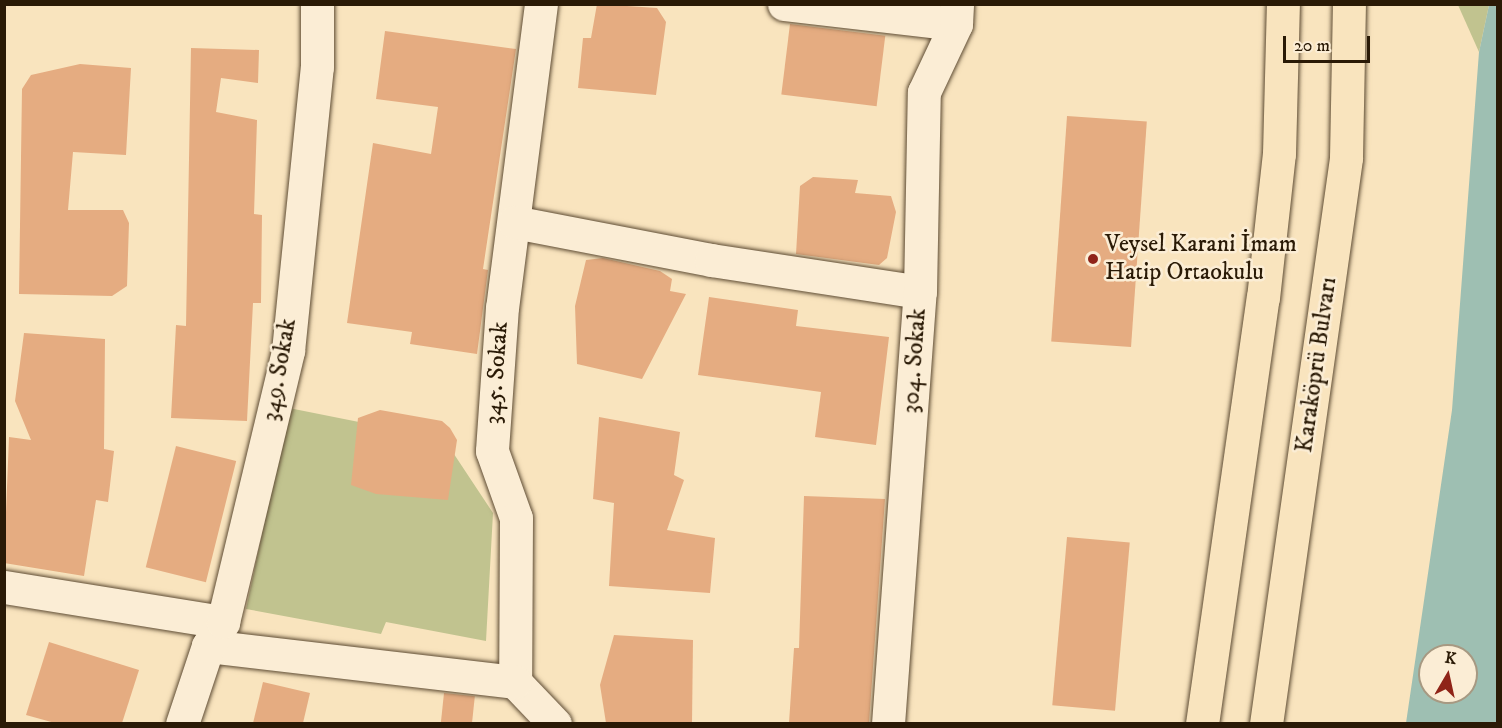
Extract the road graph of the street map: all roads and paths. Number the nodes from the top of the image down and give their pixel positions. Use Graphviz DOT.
graph roads {
  1 [pos="317,4"];
  2 [pos="541,4"];
  3 [pos="784,4"];
  4 [pos="1283,4"];
  5 [pos="1349,4"];
  6 [pos="956,14"];
  7 [pos="514,222"];
  8 [pos="920,292"];
  9 [pos="4,588"];
  10 [pos="215,634"];
  11 [pos="515,682"];
  12 [pos="182,723"];
  13 [pos="555,723"];
  14 [pos="888,723"];
  15 [pos="1202,723"];
  16 [pos="1266,723"];
  1 -- 10 [label="street, 349. Sokak"];
  2 -- 7 [label="street, 345. Sokak"];
  3 -- 6 [label="street"];
  4 -- 15 [label="highway"];
  5 -- 16 [label="highway, Karaköprü Bulvarı"];
  6 -- 8 [label="street, 304. Sokak"];
  7 -- 8 [label="street"];
  7 -- 11 [label="street, 345. Sokak"];
  8 -- 14 [label="street, 304. Sokak"];
  9 -- 10 [label="street"];
  10 -- 11 [label="street"];
  10 -- 12 [label="street, 349. Sokak"];
  11 -- 13 [label="street"];
}
